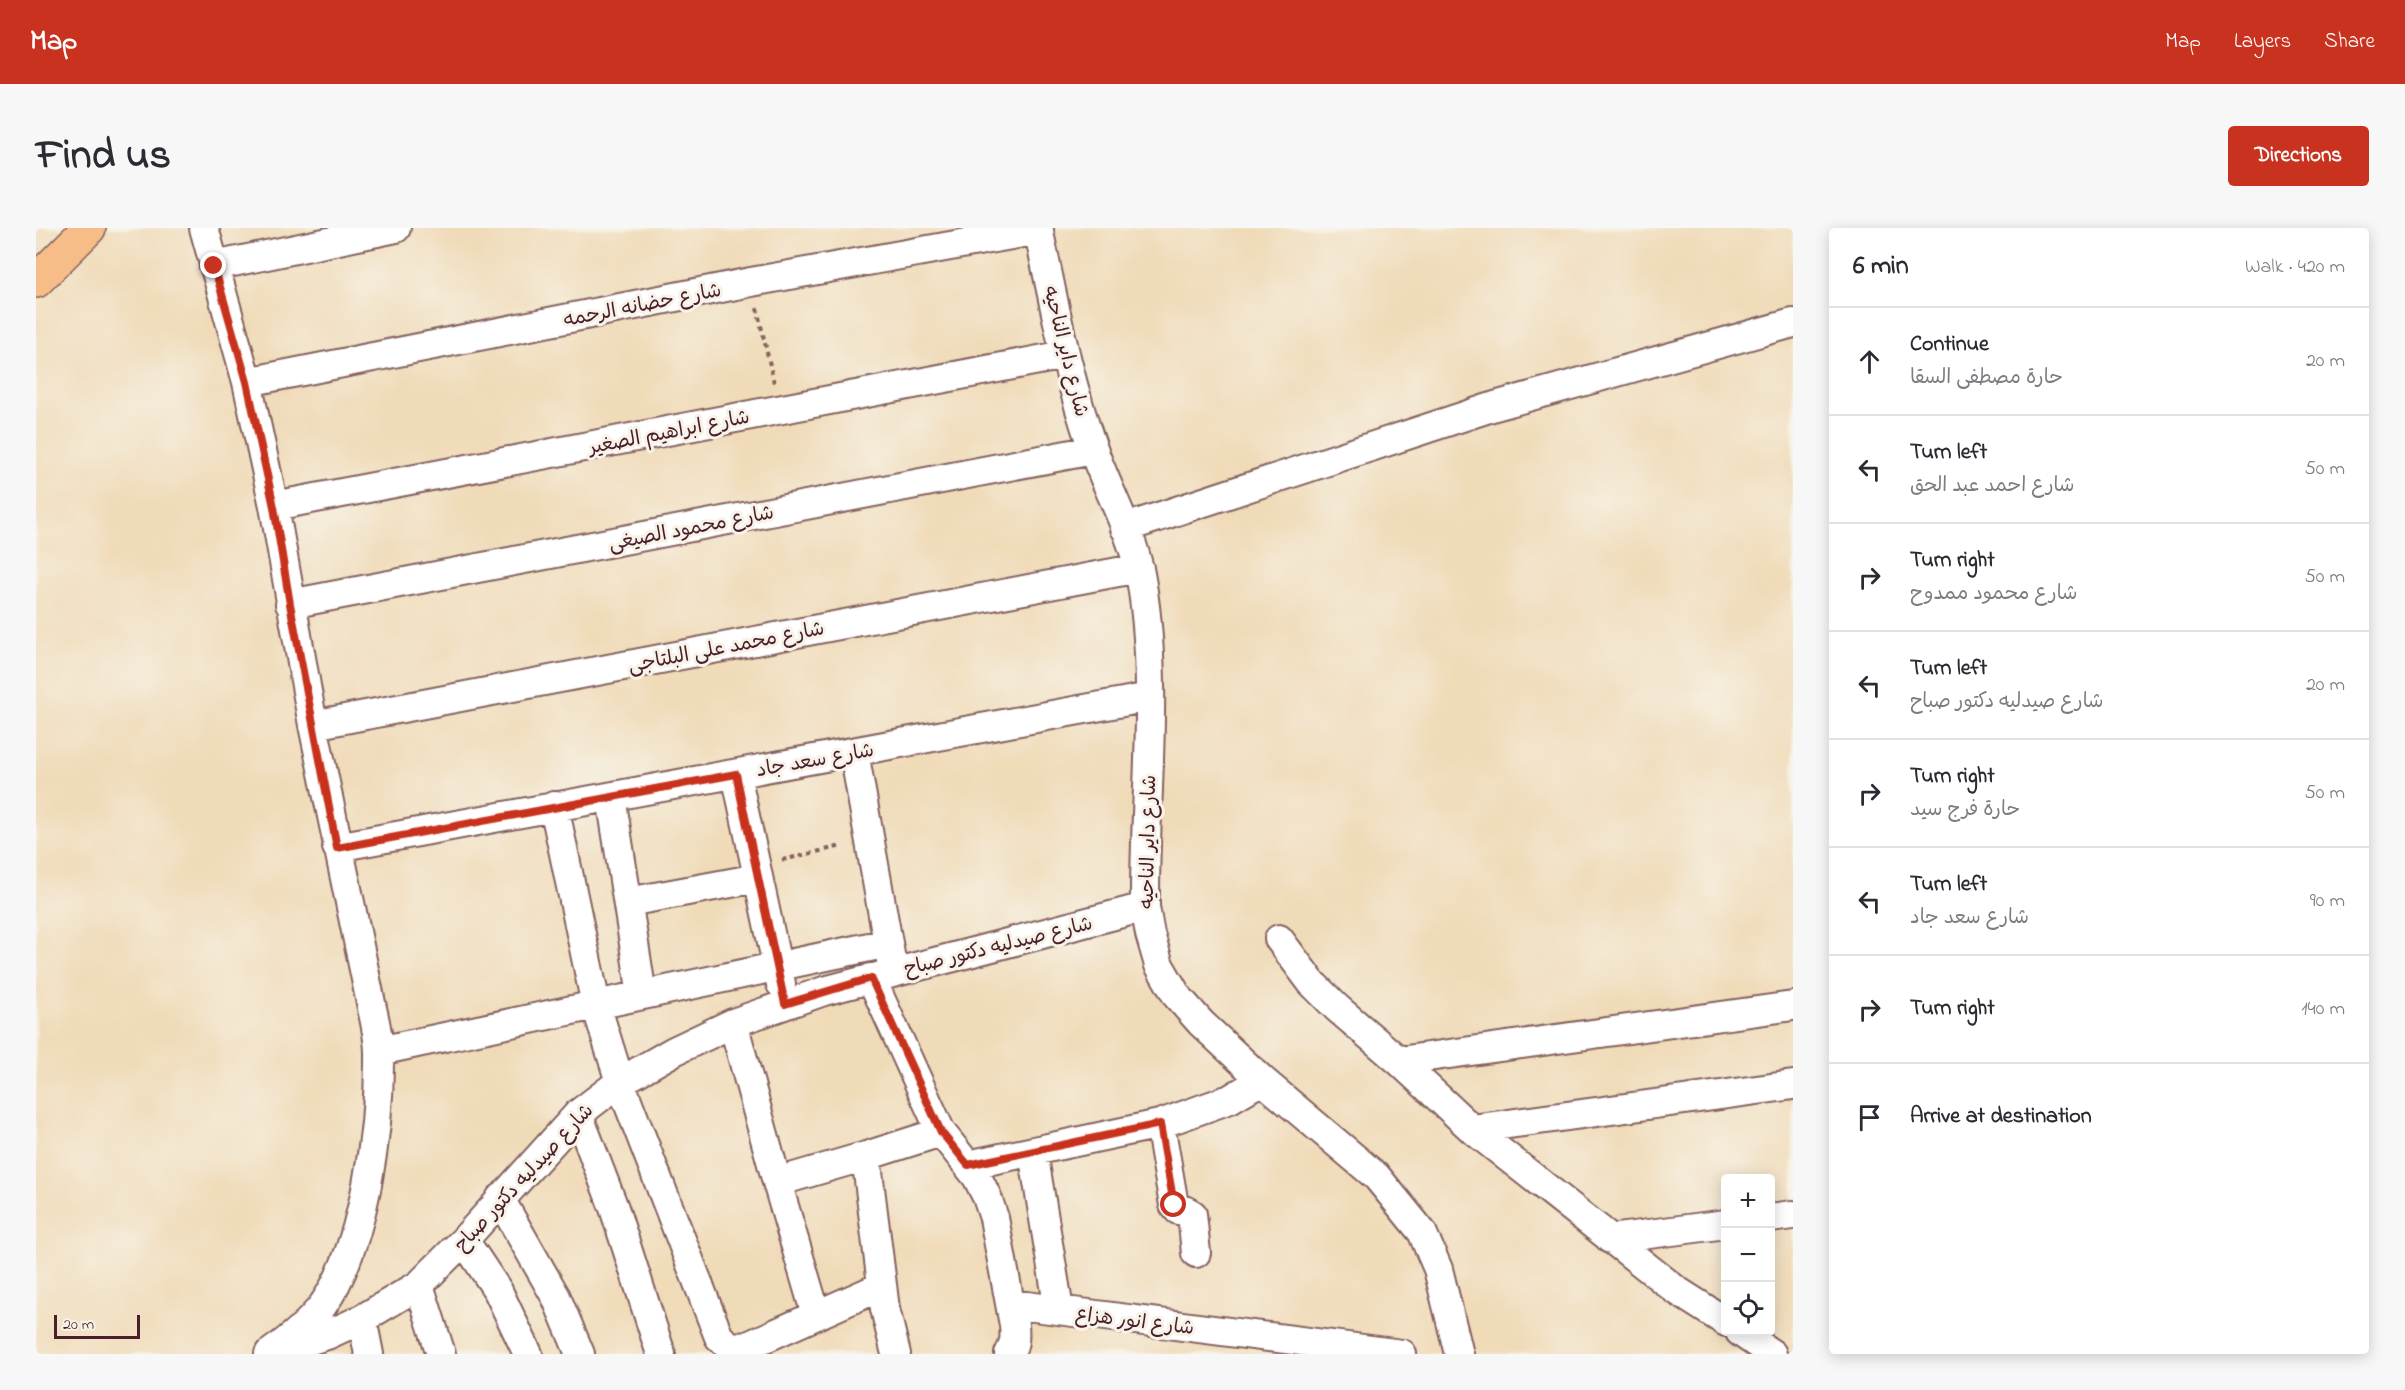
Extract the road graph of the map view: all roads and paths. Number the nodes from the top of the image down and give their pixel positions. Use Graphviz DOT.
graph roads {
  1 [pos="89,228"];
  2 [pos="204,228"];
  3 [pos="396,228"];
  4 [pos="1039,229"];
  5 [pos="214,266"];
  6 [pos="36,281"];
  7 [pos="751,282"];
  8 [pos="1793,323"];
  9 [pos="1065,355"];
  10 [pos="247,382"];
  11 [pos="780,410"];
  12 [pos="1093,450"];
  13 [pos="274,507"];
  14 [pos="1125,528"];
  15 [pos="1139,568"];
  16 [pos="290,604"];
  17 [pos="1150,697"];
  18 [pos="313,725"];
  19 [pos="854,752"];
  20 [pos="736,774"];
  21 [pos="611,797"];
  22 [pos="554,807"];
  23 [pos="869,840"];
  24 [pos="337,848"];
  25 [pos="757,872"];
  26 [pos="628,902"];
  27 [pos="1145,907"];
  28 [pos="1279,939"];
  29 [pos="888,943"];
  30 [pos="777,966"];
  31 [pos="882,974"];
  32 [pos="642,995"];
  33 [pos="785,1004"];
  34 [pos="596,1005"];
  35 [pos="1793,1006"];
  36 [pos="733,1023"];
  37 [pos="379,1051"];
  38 [pos="1399,1061"];
  39 [pos="1262,1080"];
  40 [pos="620,1082"];
  41 [pos="1793,1086"];
  42 [pos="578,1114"];
  43 [pos="1160,1124"];
  44 [pos="1472,1129"];
  45 [pos="941,1132"];
  46 [pos="1033,1152"];
  47 [pos="866,1156"];
  48 [pos="968,1165"];
  49 [pos="777,1182"];
  50 [pos="500,1199"];
  51 [pos="1793,1215"];
  52 [pos="1775,1217"];
  53 [pos="1721,1225"];
  54 [pos="1610,1239"];
  55 [pos="464,1240"];
  56 [pos="1196,1253"];
  57 [pos="419,1285"];
  58 [pos="882,1286"];
  59 [pos="1011,1304"];
  60 [pos="1059,1310"];
  61 [pos="816,1315"];
  62 [pos="362,1319"];
  63 [pos="1721,1319"];
  64 [pos="1746,1336"];
  65 [pos="282,1350"];
  66 [pos="369,1354"];
  67 [pos="441,1354"];
  68 [pos="528,1354"];
  69 [pos="580,1354"];
  70 [pos="662,1354"];
  71 [pos="896,1354"];
  72 [pos="1009,1354"];
  73 [pos="1402,1354"];
  74 [pos="1459,1354"];
  75 [pos="1772,1354"];
  1 -- 6 [label="main road"];
  2 -- 5 [label="street"];
  3 -- 5 [label="street"];
  4 -- 7 [label="street, شارع حضانه الرحمه"];
  4 -- 9 [label="street, شارع داير الناحيه"];
  5 -- 10 [label="street"];
  7 -- 10 [label="street, شارع حضانه الرحمه"];
  7 -- 11 [label="path"];
  8 -- 14 [label="street"];
  9 -- 11 [label="street, شارع ابراهيم الصغير"];
  9 -- 12 [label="street, شارع داير الناحيه"];
  10 -- 13 [label="street"];
  11 -- 13 [label="street, شارع ابراهيم الصغير"];
  12 -- 14 [label="street, شارع داير الناحيه"];
  12 -- 16 [label="street, شارع محمود الصيغى"];
  13 -- 16 [label="street"];
  14 -- 15 [label="street, شارع داير الناحيه"];
  15 -- 17 [label="street, شارع داير الناحيه"];
  15 -- 18 [label="street, شارع محمد على البلتاجى"];
  16 -- 18 [label="street"];
  17 -- 19 [label="street, شارع سعد جاد"];
  17 -- 27 [label="street, شارع داير الناحيه"];
  18 -- 24 [label="street"];
  19 -- 20 [label="street, شارع سعد جاد"];
  19 -- 23 [label="street"];
  20 -- 21 [label="street, شارع سعد جاد"];
  20 -- 25 [label="street"];
  21 -- 22 [label="street, شارع سعد جاد"];
  21 -- 26 [label="street"];
  22 -- 24 [label="street, شارع سعد جاد"];
  22 -- 34 [label="street"];
  23 -- 25 [label="path"];
  23 -- 29 [label="street"];
  24 -- 37 [label="street"];
  25 -- 26 [label="street"];
  25 -- 30 [label="street"];
  26 -- 32 [label="street"];
  27 -- 31 [label="street, شارع صيدليه دكتور صباح"];
  27 -- 39 [label="street, شارع داير الناحيه"];
  28 -- 38 [label="street"];
  29 -- 30 [label="street"];
  29 -- 31 [label="street"];
  30 -- 32 [label="street"];
  30 -- 33 [label="street"];
  31 -- 33 [label="street, شارع صيدليه دكتور صباح"];
  31 -- 45 [label="street"];
  32 -- 34 [label="street"];
  33 -- 36 [label="street, شارع صيدليه دكتور صباح"];
  34 -- 37 [label="street"];
  34 -- 40 [label="street"];
  35 -- 38 [label="street"];
  36 -- 40 [label="street, شارع صيدليه دكتور صباح"];
  36 -- 49 [label="street"];
  37 -- 65 [label="street"];
  38 -- 44 [label="street"];
  39 -- 43 [label="street"];
  39 -- 74 [label="street, شارع داير الناحيه"];
  40 -- 42 [label="street, شارع صيدليه دكتور صباح"];
  40 -- 61 [label="street"];
  41 -- 44 [label="street"];
  42 -- 50 [label="street, شارع صيدليه دكتور صباح"];
  42 -- 70 [label="street"];
  43 -- 46 [label="street"];
  43 -- 56 [label="street"];
  44 -- 54 [label="street"];
  45 -- 47 [label="street"];
  45 -- 48 [label="street"];
  46 -- 48 [label="street"];
  46 -- 60 [label="street"];
  47 -- 49 [label="street"];
  47 -- 58 [label="street"];
  48 -- 59 [label="street"];
  49 -- 61 [label="street"];
  50 -- 55 [label="street, شارع صيدليه دكتور صباح"];
  50 -- 69 [label="street"];
  51 -- 52 [label="street"];
  53 -- 54 [label="street"];
  54 -- 63 [label="street"];
  55 -- 57 [label="street, شارع صيدليه دكتور صباح"];
  55 -- 68 [label="street"];
  57 -- 62 [label="street, شارع صيدليه دكتور صباح"];
  57 -- 67 [label="street"];
  58 -- 61 [label="street"];
  58 -- 71 [label="street"];
  59 -- 60 [label="street, شارع انور هزاع"];
  59 -- 72 [label="street"];
  60 -- 73 [label="street, شارع انور هزاع"];
  62 -- 65 [label="street, شارع صيدليه دكتور صباح"];
  62 -- 66 [label="street"];
  64 -- 75 [label="street"];
}
